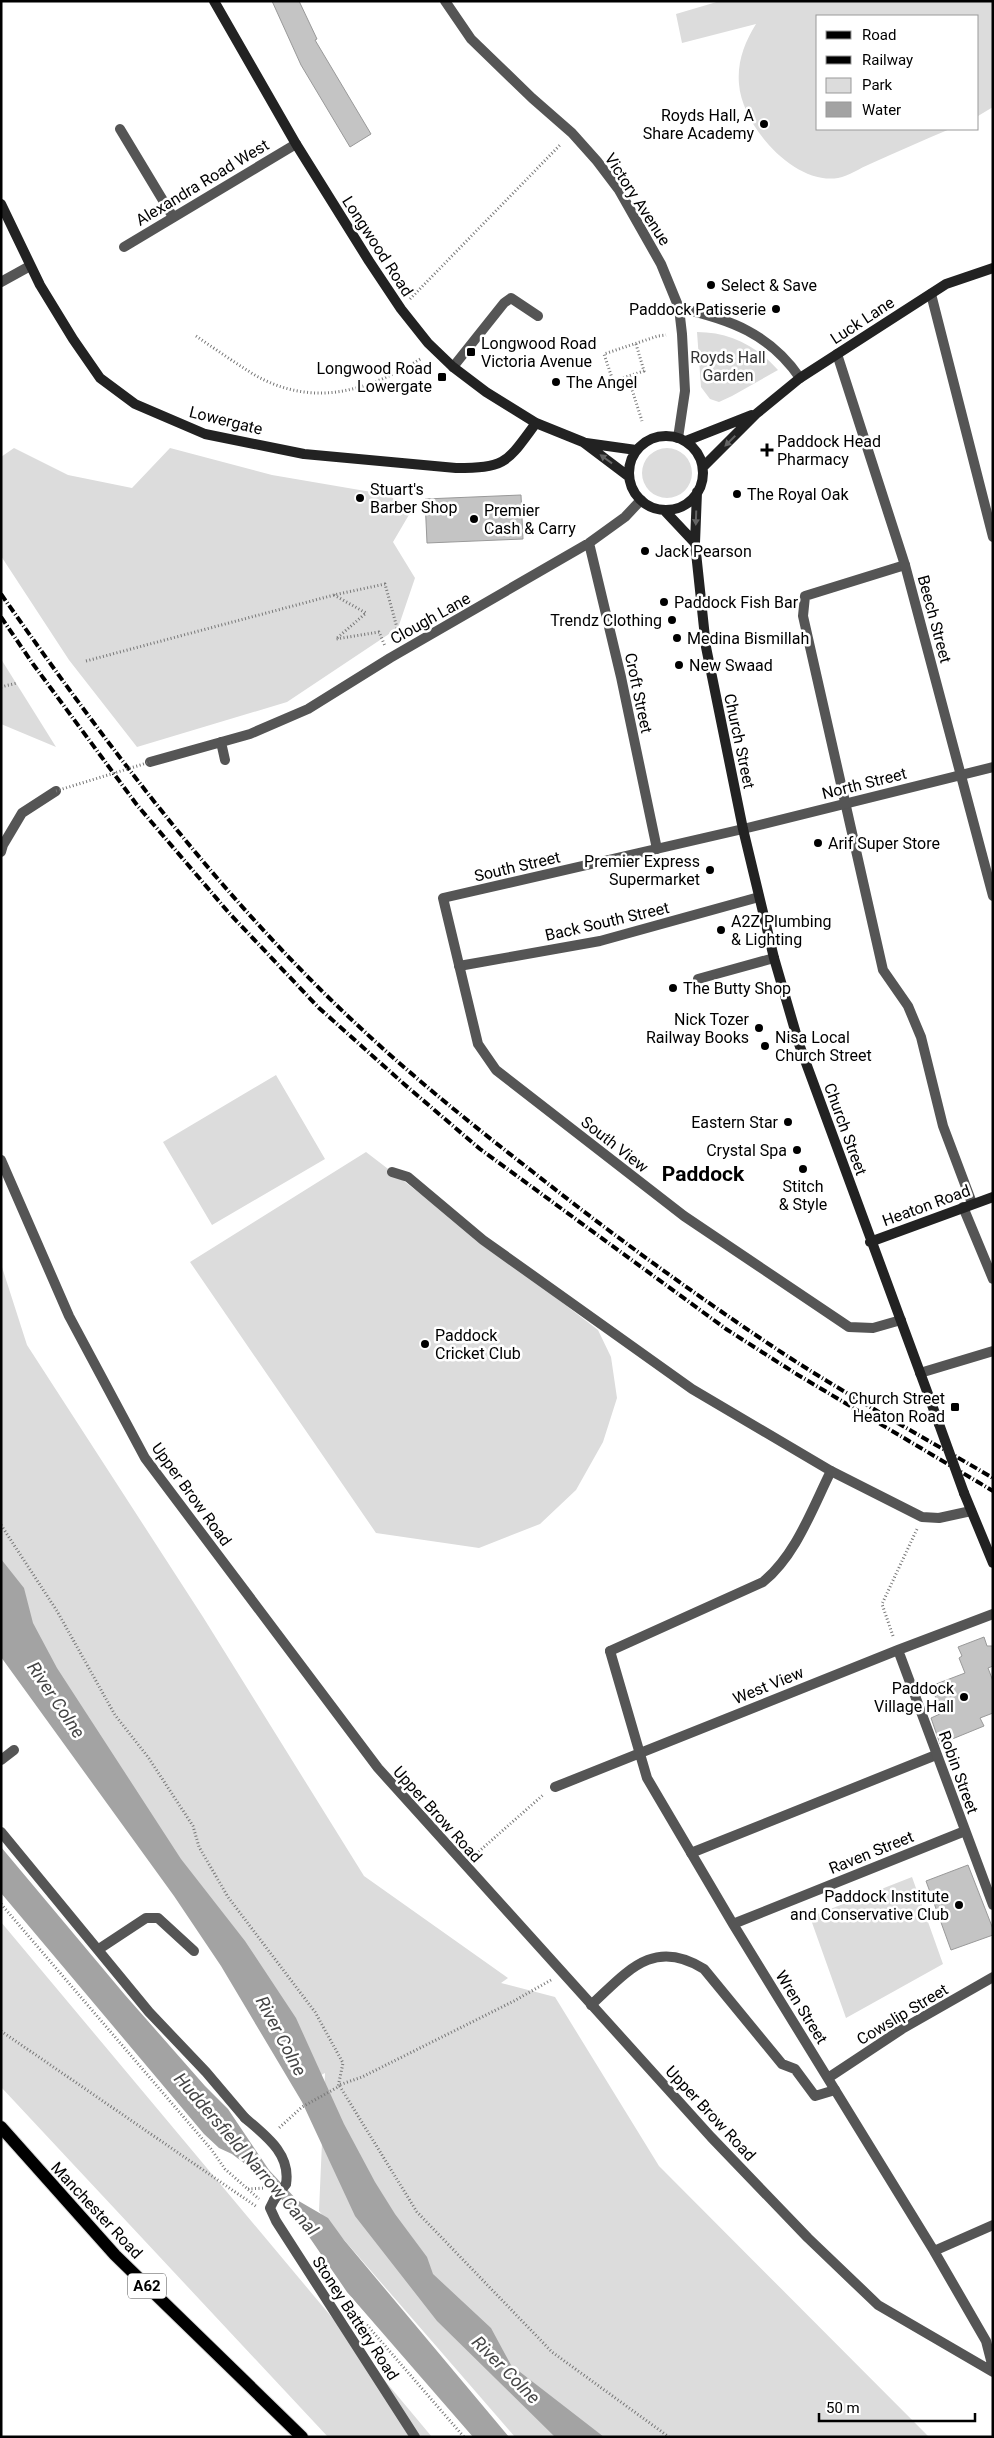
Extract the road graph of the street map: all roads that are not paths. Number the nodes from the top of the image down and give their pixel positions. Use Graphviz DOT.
graph roads {
  1 [pos="214,1"];
  2 [pos="445,1"];
  3 [pos="120,129"];
  4 [pos="296,144"];
  5 [pos="1,204"];
  6 [pos="173,217"];
  7 [pos="124,247"];
  8 [pos="30,266"];
  9 [pos="993,268"];
  10 [pos="1,282"];
  11 [pos="931,294"];
  12 [pos="679,308"];
  13 [pos="538,316"];
  14 [pos="837,354"];
  15 [pos="453,368"];
  16 [pos="800,378"];
  17 [pos="756,414"];
  18 [pos="536,423"];
  19 [pos="682,439"];
  20 [pos="583,442"];
  21 [pos="636,450"];
  22 [pos="703,467"];
  23 [pos="628,476"];
  24 [pos="697,492"];
  25 [pos="641,500"];
  26 [pos="664,510"];
  27 [pos="993,537"];
  28 [pos="589,543"];
  29 [pos="695,543"];
  30 [pos="905,566"];
  31 [pos="221,742"];
  32 [pos="225,760"];
  33 [pos="150,762"];
  34 [pos="993,767"];
  35 [pos="962,774"];
  36 [pos="56,792"];
  37 [pos="846,803"];
  38 [pos="743,829"];
  39 [pos="657,849"];
  40 [pos="1,852"];
  41 [pos="993,896"];
  42 [pos="759,897"];
  43 [pos="443,898"];
  44 [pos="774,958"];
  45 [pos="460,966"];
  46 [pos="698,979"];
  47 [pos="1,1160"];
  48 [pos="392,1172"];
  49 [pos="993,1197"];
  50 [pos="968,1205"];
  51 [pos="870,1242"];
  52 [pos="993,1279"];
  53 [pos="901,1320"];
  54 [pos="993,1351"];
  55 [pos="920,1373"];
  56 [pos="831,1471"];
  57 [pos="971,1511"];
  58 [pos="993,1563"];
  59 [pos="993,1614"];
  60 [pos="898,1650"];
  61 [pos="14,1750"];
  62 [pos="640,1752"];
  63 [pos="936,1755"];
  64 [pos="1,1760"];
  65 [pos="552,1788"];
  66 [pos="965,1831"];
  67 [pos="1,1832"];
  68 [pos="691,1853"];
  69 [pos="993,1906"];
  70 [pos="733,1924"];
  71 [pos="99,1949"];
  72 [pos="194,1950"];
  73 [pos="993,1977"];
  74 [pos="591,2005"];
  75 [pos="828,2078"];
  76 [pos="835,2090"];
  77 [pos="1,2127"];
  78 [pos="993,2226"];
  79 [pos="934,2251"];
  80 [pos="993,2368"];
  81 [pos="993,2372"];
  82 [pos="302,2437"];
  83 [pos="415,2437"];
  1 -- 4 [label="street, Longwood Road"];
  2 -- 12 [label="street, Victory Avenue"];
  3 -- 6 [label="street"];
  4 -- 6 [label="street, Alexandra Road West"];
  4 -- 15 [label="street, Longwood Road"];
  5 -- 8 [label="street, Lowergate"];
  6 -- 7 [label="street, Alexandra Road West"];
  8 -- 10 [label="street"];
  8 -- 18 [label="street, Lowergate"];
  9 -- 11 [label="street, Luck Lane"];
  11 -- 14 [label="street, Luck Lane"];
  11 -- 27 [label="street"];
  12 -- 16 [label="street"];
  12 -- 19 [label="street, Victory Avenue"];
  13 -- 15 [label="street"];
  14 -- 16 [label="street, Luck Lane"];
  14 -- 30 [label="street, Beech Street"];
  15 -- 18 [label="street, Longwood Road"];
  16 -- 17 [label="street, Luck Lane"];
  17 -- 19 [label="street, Luck Lane"];
  17 -- 22 [label="street, Luck Lane, one-way"];
  18 -- 20 [label="street, Longwood Road"];
  19 -- 21 [label="street"];
  19 -- 22 [label="street"];
  20 -- 21 [label="street, Longwood Road"];
  23 -- 20 [label="street, Longwood Road, one-way"];
  21 -- 23 [label="street"];
  22 -- 24 [label="street"];
  23 -- 25 [label="street"];
  24 -- 26 [label="street"];
  24 -- 29 [label="street, Church Street, one-way"];
  25 -- 26 [label="street"];
  25 -- 28 [label="street, Clough Lane"];
  26 -- 29 [label="street"];
  28 -- 31 [label="street, Clough Lane"];
  28 -- 39 [label="street, Croft Street"];
  29 -- 38 [label="street, Church Street"];
  30 -- 35 [label="street, Beech Street"];
  30 -- 37 [label="street"];
  31 -- 32 [label="street"];
  31 -- 33 [label="street, Clough Lane"];
  34 -- 35 [label="street, North Street"];
  35 -- 37 [label="street, North Street"];
  35 -- 41 [label="street, Beech Street"];
  36 -- 40 [label="street"];
  37 -- 38 [label="street, North Street"];
  37 -- 50 [label="street"];
  38 -- 39 [label="street, South Street"];
  38 -- 42 [label="street, Church Street"];
  39 -- 43 [label="street, South Street"];
  42 -- 44 [label="street, Church Street"];
  42 -- 45 [label="street, Back South Street"];
  43 -- 45 [label="street, South View"];
  44 -- 46 [label="street"];
  44 -- 51 [label="street, Church Street"];
  45 -- 53 [label="street, South View"];
  47 -- 74 [label="street, Upper Brow Road"];
  48 -- 56 [label="street"];
  49 -- 50 [label="street, Heaton Road"];
  50 -- 51 [label="street, Heaton Road"];
  50 -- 52 [label="street"];
  51 -- 53 [label="street, Church Street"];
  53 -- 55 [label="street, Church Street"];
  54 -- 55 [label="street"];
  55 -- 57 [label="street, Church Street, bridge"];
  56 -- 57 [label="street"];
  56 -- 62 [label="street, Wren Street"];
  57 -- 58 [label="street, Church Street"];
  59 -- 60 [label="street, West View"];
  60 -- 62 [label="street, West View"];
  60 -- 63 [label="street, Robin Street"];
  61 -- 64 [label="street"];
  62 -- 65 [label="street, West View"];
  62 -- 68 [label="street, Wren Street"];
  63 -- 66 [label="street, Robin Street"];
  63 -- 68 [label="street"];
  66 -- 69 [label="street, Robin Street"];
  66 -- 70 [label="street, Raven Street"];
  67 -- 71 [label="street"];
  68 -- 70 [label="street, Wren Street"];
  70 -- 75 [label="street, Wren Street"];
  71 -- 72 [label="street"];
  71 -- 83 [label="street, Stoney Battery Road, bridge"];
  73 -- 75 [label="street, Cowslip Street"];
  74 -- 76 [label="street"];
  74 -- 81 [label="street, Upper Brow Road"];
  75 -- 76 [label="street, Wren Street"];
  76 -- 79 [label="street, Wren Street"];
  77 -- 82 [label="main road, Manchester Road / A62"];
  78 -- 79 [label="street"];
  79 -- 80 [label="street, Wren Street"];
}
